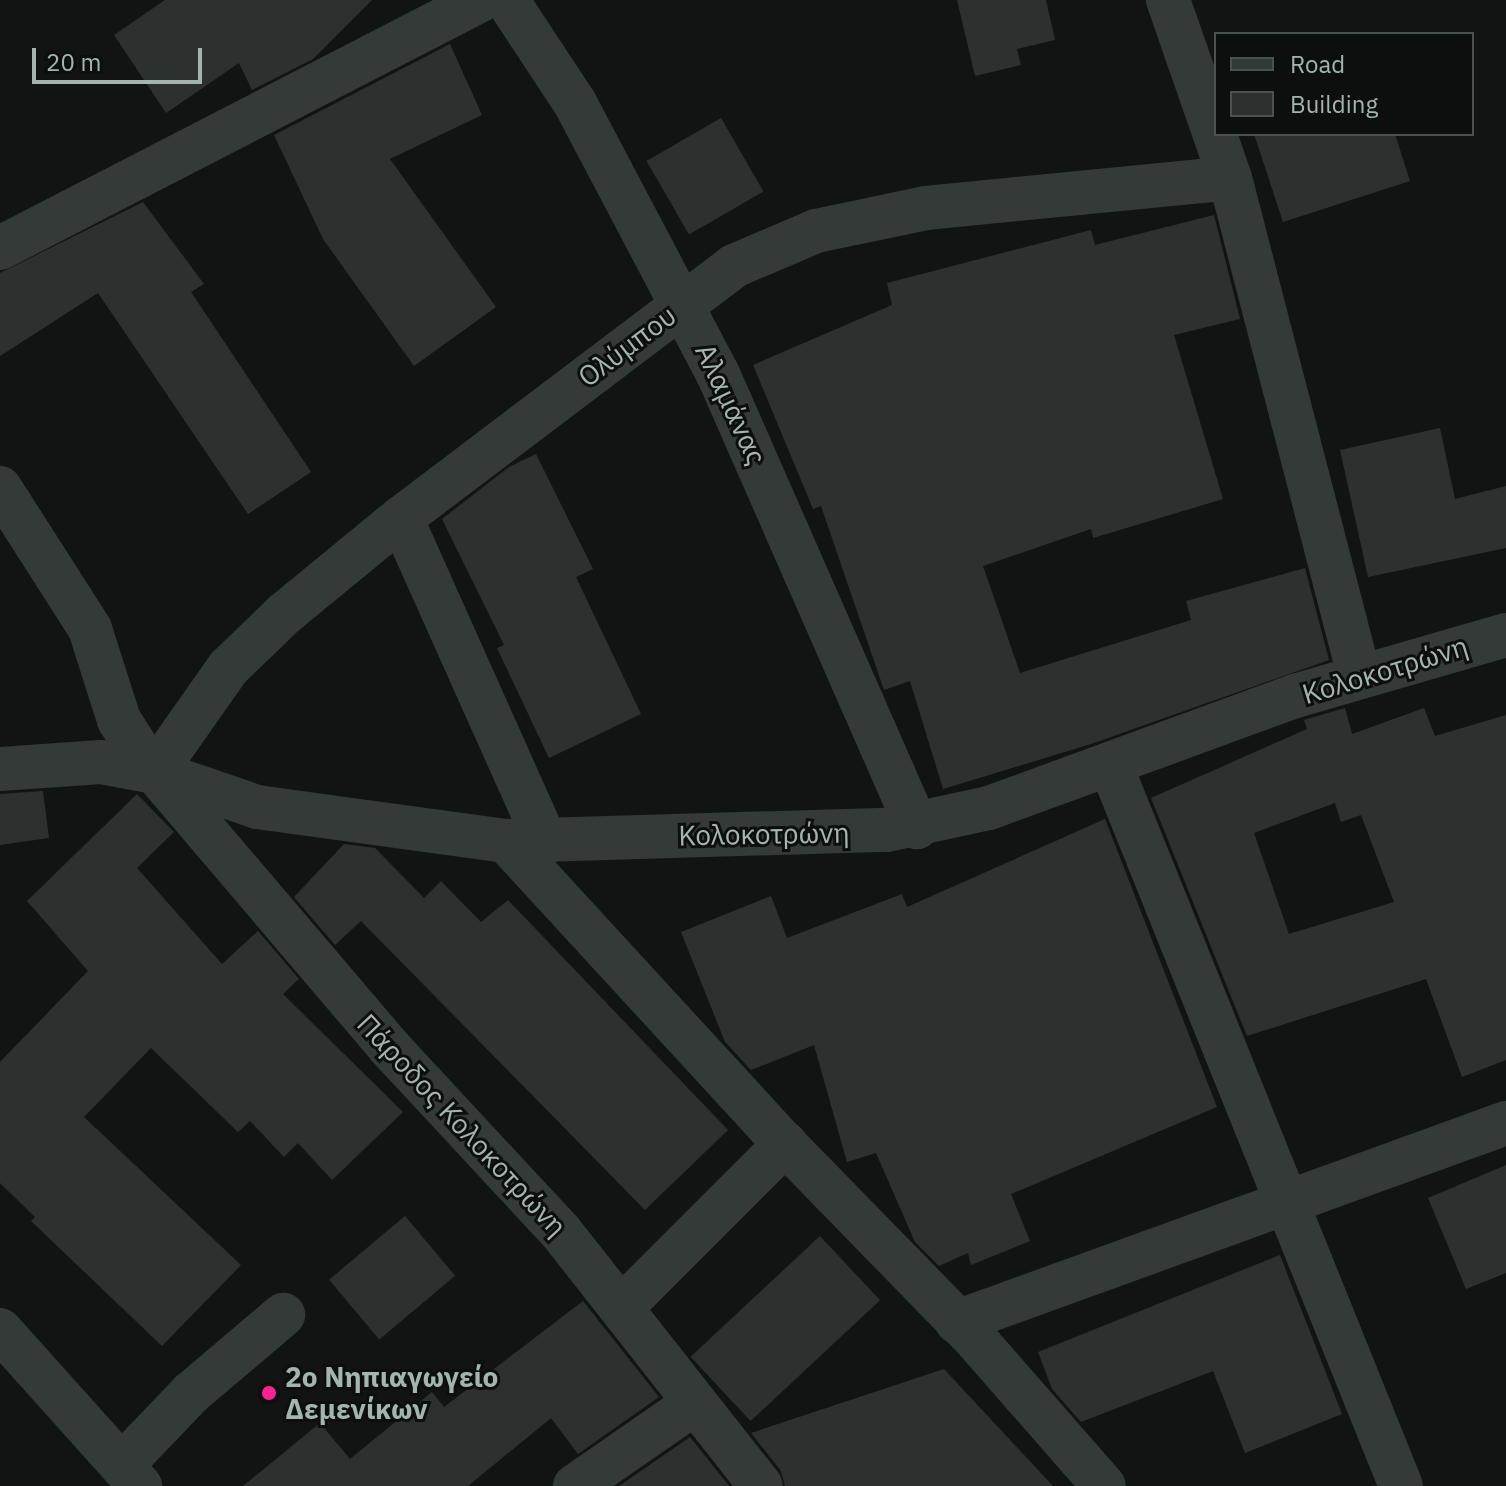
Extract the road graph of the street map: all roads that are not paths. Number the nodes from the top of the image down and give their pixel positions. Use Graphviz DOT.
graph roads {
  1 [pos="481,0"];
  2 [pos="507,0"];
  3 [pos="1168,0"];
  4 [pos="1214,132"];
  5 [pos="1215,136"];
  6 [pos="1230,178"];
  7 [pos="0,248"];
  8 [pos="682,304"];
  9 [pos="0,488"];
  10 [pos="401,518"];
  11 [pos="1506,635"];
  12 [pos="1359,675"];
  13 [pos="1110,764"];
  14 [pos="0,769"];
  15 [pos="155,772"];
  16 [pos="917,827"];
  17 [pos="526,841"];
  18 [pos="1506,1123"];
  19 [pos="785,1144"];
  20 [pos="1287,1203"];
  21 [pos="622,1307"];
  22 [pos="283,1315"];
  23 [pos="957,1322"];
  24 [pos="0,1330"];
  25 [pos="695,1403"];
  26 [pos="131,1476"];
  27 [pos="575,1486"];
  28 [pos="761,1486"];
  29 [pos="1104,1486"];
  30 [pos="1401,1486"];
  1 -- 7 [label="street"];
  2 -- 8 [label="street, Αλαμάνας"];
  3 -- 4 [label="street"];
  5 -- 6 [label="street"];
  6 -- 8 [label="street, Ολύμπου"];
  6 -- 12 [label="street"];
  8 -- 10 [label="street, Ολύμπου"];
  8 -- 16 [label="street, Αλαμάνας"];
  9 -- 15 [label="street, Πάροδος Κολοκοτρώνη"];
  10 -- 15 [label="street, Ολύμπου"];
  10 -- 17 [label="street"];
  11 -- 12 [label="street, Κολοκοτρώνη"];
  12 -- 13 [label="street, Κολοκοτρώνη"];
  13 -- 16 [label="street, Κολοκοτρώνη"];
  13 -- 20 [label="street"];
  14 -- 15 [label="street, Κολοκοτρώνη"];
  15 -- 17 [label="street, Κολοκοτρώνη"];
  15 -- 21 [label="street, Πάροδος Κολοκοτρώνη"];
  16 -- 17 [label="street, Κολοκοτρώνη"];
  17 -- 19 [label="street"];
  18 -- 20 [label="street"];
  19 -- 21 [label="street"];
  19 -- 23 [label="street"];
  20 -- 23 [label="street"];
  20 -- 30 [label="street"];
  21 -- 25 [label="street, Πάροδος Κολοκοτρώνη"];
  22 -- 26 [label="street"];
  23 -- 29 [label="street"];
  24 -- 26 [label="street"];
  25 -- 27 [label="street"];
  25 -- 28 [label="street, Πάροδος Κολοκοτρώνη"];
}
